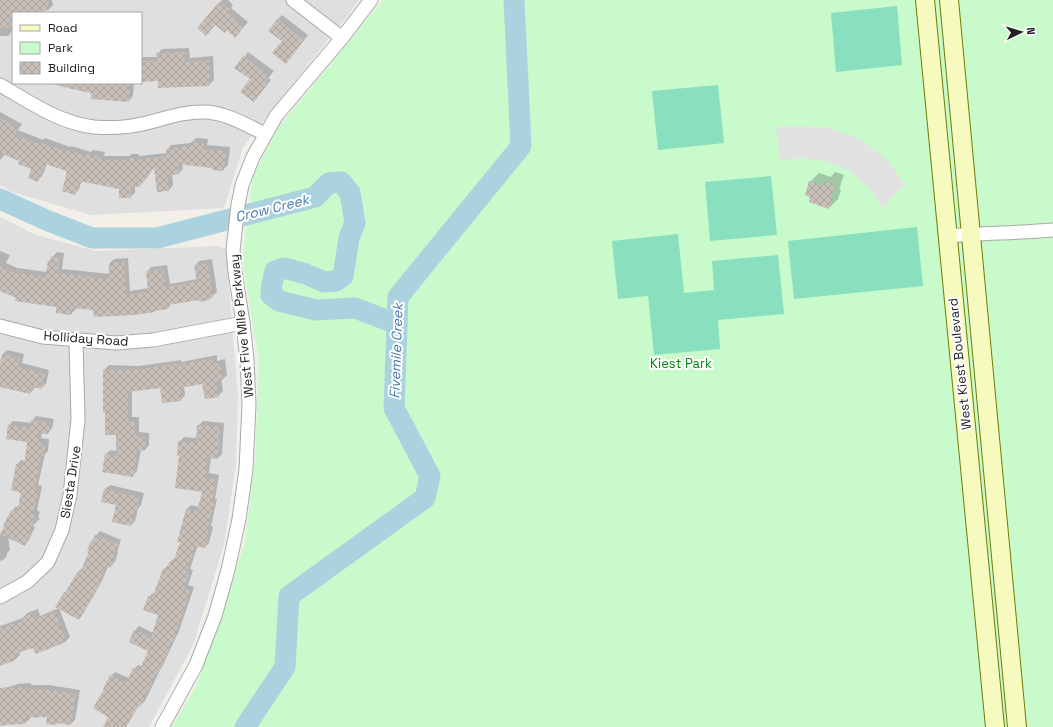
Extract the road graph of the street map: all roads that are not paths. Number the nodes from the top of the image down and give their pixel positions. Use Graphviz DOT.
graph roads {
  1 [pos="292,0"];
  2 [pos="371,0"];
  3 [pos="925,0"];
  4 [pos="949,0"];
  5 [pos="342,38"];
  6 [pos="0,85"];
  7 [pos="265,134"];
  8 [pos="1053,230"];
  9 [pos="971,234"];
  10 [pos="947,236"];
  11 [pos="243,323"];
  12 [pos="0,326"];
  13 [pos="76,340"];
  14 [pos="0,596"];
  15 [pos="162,727"];
  16 [pos="995,727"];
  17 [pos="1017,727"];
  1 -- 5 [label="street"];
  2 -- 5 [label="street, West Five Mile Parkway"];
  3 -- 10 [label="main road, West Kiest Boulevard"];
  4 -- 9 [label="main road, West Kiest Boulevard"];
  5 -- 7 [label="street, West Five Mile Parkway"];
  6 -- 7 [label="street"];
  7 -- 11 [label="street, West Five Mile Parkway"];
  8 -- 9 [label="street"];
  9 -- 10 [label="street"];
  9 -- 17 [label="main road, West Kiest Boulevard"];
  10 -- 16 [label="main road, West Kiest Boulevard"];
  11 -- 13 [label="street, Holliday Road"];
  11 -- 15 [label="street, West Five Mile Parkway"];
  12 -- 13 [label="street, Holliday Road"];
  13 -- 14 [label="street, Siesta Drive"];
}
